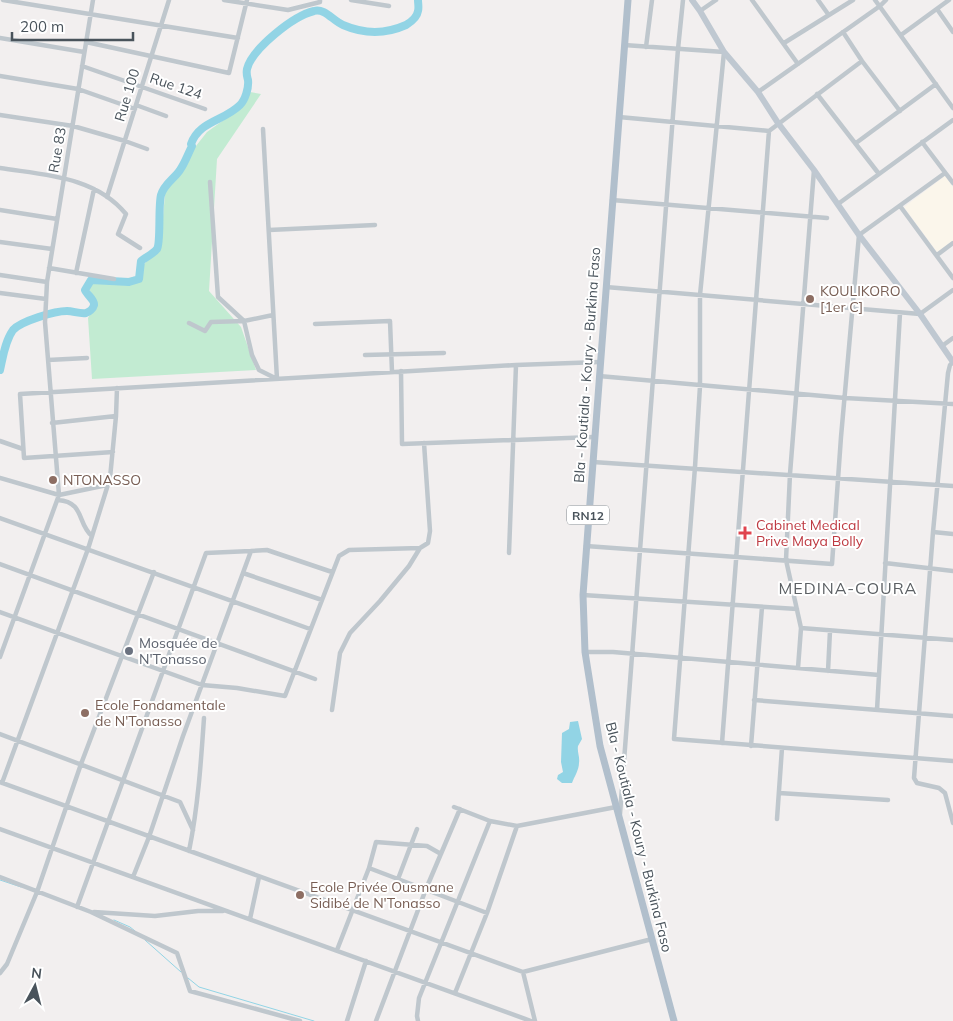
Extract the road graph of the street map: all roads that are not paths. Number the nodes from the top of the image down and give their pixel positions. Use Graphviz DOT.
graph roads {
  1 [pos="3,0"];
  2 [pos="93,0"];
  3 [pos="169,0"];
  4 [pos="224,0"];
  5 [pos="351,0"];
  6 [pos="628,0"];
  7 [pos="652,0"];
  8 [pos="683,0"];
  9 [pos="692,0"];
  10 [pos="716,0"];
  11 [pos="752,0"];
  12 [pos="818,0"];
  13 [pos="853,0"];
  14 [pos="875,0"];
  15 [pos="886,0"];
  16 [pos="949,0"];
  17 [pos="320,1"];
  18 [pos="247,2"];
  19 [pos="389,6"];
  20 [pos="880,6"];
  21 [pos="937,9"];
  22 [pos="700,11"];
  23 [pos="91,14"];
  24 [pos="828,14"];
  25 [pos="161,26"];
  26 [pos="951,26"];
  27 [pos="843,32"];
  28 [pos="953,32"];
  29 [pos="901,35"];
  30 [pos="0,38"];
  31 [pos="238,38"];
  32 [pos="86,42"];
  33 [pos="784,43"];
  34 [pos="624,45"];
  35 [pos="646,47"];
  36 [pos="678,49"];
  37 [pos="84,52"];
  38 [pos="724,52"];
  39 [pos="151,57"];
  40 [pos="862,61"];
  41 [pos="798,64"];
  42 [pos="82,66"];
  43 [pos="0,76"];
  44 [pos="936,84"];
  45 [pos="142,86"];
  46 [pos="78,89"];
  47 [pos="758,92"];
  48 [pos="817,94"];
  49 [pos="136,107"];
  50 [pos="953,108"];
  51 [pos="205,109"];
  52 [pos="900,111"];
  53 [pos="0,115"];
  54 [pos="166,116"];
  55 [pos="619,117"];
  56 [pos="953,120"];
  57 [pos="672,122"];
  58 [pos="778,123"];
  59 [pos="73,126"];
  60 [pos="717,126"];
  61 [pos="263,129"];
  62 [pos="769,131"];
  63 [pos="125,141"];
  64 [pos="922,142"];
  65 [pos="856,143"];
  66 [pos="147,149"];
  67 [pos="0,168"];
  68 [pos="814,170"];
  69 [pos="945,173"];
  70 [pos="879,174"];
  71 [pos="64,178"];
  72 [pos="210,182"];
  73 [pos="953,183"];
  74 [pos="94,189"];
  75 [pos="107,197"];
  76 [pos="612,200"];
  77 [pos="666,204"];
  78 [pos="838,204"];
  79 [pos="900,206"];
  80 [pos="709,208"];
  81 [pos="0,210"];
  82 [pos="762,212"];
  83 [pos="811,217"];
  84 [pos="827,218"];
  85 [pos="57,219"];
  86 [pos="375,225"];
  87 [pos="268,230"];
  88 [pos="859,235"];
  89 [pos="0,242"];
  90 [pos="953,243"];
  91 [pos="140,248"];
  92 [pos="52,249"];
  93 [pos="937,255"];
  94 [pos="49,268"];
  95 [pos="76,273"];
  96 [pos="0,275"];
  97 [pos="114,278"];
  98 [pos="953,278"];
  99 [pos="46,282"];
  100 [pos="606,287"];
  101 [pos="953,290"];
  102 [pos="660,292"];
  103 [pos="0,293"];
  104 [pos="700,295"];
  105 [pos="755,300"];
  106 [pos="45,301"];
  107 [pos="804,304"];
  108 [pos="853,308"];
  109 [pos="900,313"];
  110 [pos="920,314"];
  111 [pos="273,316"];
  112 [pos="244,320"];
  113 [pos="189,323"];
  114 [pos="315,324"];
  115 [pos="953,338"];
  116 [pos="942,346"];
  117 [pos="444,353"];
  118 [pos="365,355"];
  119 [pos="392,355"];
  120 [pos="87,358"];
  121 [pos="48,360"];
  122 [pos="600,362"];
  123 [pos="953,362"];
  124 [pos="516,365"];
  125 [pos="401,371"];
  126 [pos="392,372"];
  127 [pos="599,376"];
  128 [pos="277,378"];
  129 [pos="653,382"];
  130 [pos="700,386"];
  131 [pos="117,388"];
  132 [pos="748,390"];
  133 [pos="50,392"];
  134 [pos="797,394"];
  135 [pos="844,398"];
  136 [pos="895,401"];
  137 [pos="946,404"];
  138 [pos="953,404"];
  139 [pos="116,416"];
  140 [pos="52,423"];
  141 [pos="594,436"];
  142 [pos="513,440"];
  143 [pos="0,441"];
  144 [pos="424,443"];
  145 [pos="23,449"];
  146 [pos="113,452"];
  147 [pos="55,456"];
  148 [pos="592,462"];
  149 [pos="647,464"];
  150 [pos="695,468"];
  151 [pos="742,471"];
  152 [pos="790,474"];
  153 [pos="0,478"];
  154 [pos="839,478"];
  155 [pos="890,481"];
  156 [pos="937,484"];
  157 [pos="108,485"];
  158 [pos="953,486"];
  159 [pos="58,498"];
  160 [pos="0,518"];
  161 [pos="933,532"];
  162 [pos="45,534"];
  163 [pos="953,534"];
  164 [pos="92,536"];
  165 [pos="586,546"];
  166 [pos="420,548"];
  167 [pos="88,549"];
  168 [pos="640,550"];
  169 [pos="251,551"];
  170 [pos="509,553"];
  171 [pos="688,553"];
  172 [pos="736,557"];
  173 [pos="786,560"];
  174 [pos="885,563"];
  175 [pos="0,564"];
  176 [pos="930,568"];
  177 [pos="953,571"];
  178 [pos="154,572"];
  179 [pos="332,572"];
  180 [pos="243,573"];
  181 [pos="30,575"];
  182 [pos="194,587"];
  183 [pos="72,590"];
  184 [pos="583,595"];
  185 [pos="637,599"];
  186 [pos="322,600"];
  187 [pos="233,601"];
  188 [pos="684,602"];
  189 [pos="732,605"];
  190 [pos="762,607"];
  191 [pos="797,609"];
  192 [pos="0,612"];
  193 [pos="138,614"];
  194 [pos="14,618"];
  195 [pos="801,628"];
  196 [pos="178,629"];
  197 [pos="310,629"];
  198 [pos="830,631"];
  199 [pos="56,632"];
  200 [pos="881,635"];
  201 [pos="925,638"];
  202 [pos="953,640"];
  203 [pos="217,643"];
  204 [pos="585,652"];
  205 [pos="633,654"];
  206 [pos="123,656"];
  207 [pos="0,657"];
  208 [pos="681,658"];
  209 [pos="728,662"];
  210 [pos="756,664"];
  211 [pos="798,668"];
  212 [pos="163,671"];
  213 [pos="828,671"];
  214 [pos="294,672"];
  215 [pos="879,675"];
  216 [pos="316,679"];
  217 [pos="202,684"];
  218 [pos="754,700"];
  219 [pos="332,710"];
  220 [pos="877,710"];
  221 [pos="918,714"];
  222 [pos="953,716"];
  223 [pos="204,718"];
  224 [pos="0,734"];
  225 [pos="16,740"];
  226 [pos="722,743"];
  227 [pos="751,746"];
  228 [pos="782,748"];
  229 [pos="915,758"];
  230 [pos="953,761"];
  231 [pos="81,764"];
  232 [pos="123,780"];
  233 [pos="1,783"];
  234 [pos="779,793"];
  235 [pos="162,795"];
  236 [pos="888,800"];
  237 [pos="67,807"];
  238 [pos="454,807"];
  239 [pos="616,807"];
  240 [pos="460,809"];
  241 [pos="777,819"];
  242 [pos="620,820"];
  243 [pos="952,820"];
  244 [pos="490,821"];
  245 [pos="108,822"];
  246 [pos="517,826"];
  247 [pos="0,829"];
  248 [pos="417,829"];
  249 [pos="194,830"];
  250 [pos="149,837"];
  251 [pos="412,846"];
  252 [pos="52,848"];
  253 [pos="189,852"];
  254 [pos="441,854"];
  255 [pos="93,863"];
  256 [pos="369,868"];
  257 [pos="0,877"];
  258 [pos="133,877"];
  259 [pos="260,877"];
  260 [pos="398,879"];
  261 [pos="426,889"];
  262 [pos="37,892"];
  263 [pos="458,902"];
  264 [pos="77,907"];
  265 [pos="353,910"];
  266 [pos="227,911"];
  267 [pos="91,912"];
  268 [pos="487,913"];
  269 [pos="250,919"];
  270 [pos="412,931"];
  271 [pos="652,939"];
  272 [pos="442,942"];
  273 [pos="337,950"];
  274 [pos="471,952"];
  275 [pos="366,961"];
  276 [pos="395,971"];
  277 [pos="523,972"];
  278 [pos="0,973"];
  279 [pos="425,982"];
  280 [pos="455,993"];
  281 [pos="300,1021"];
  282 [pos="347,1021"];
  283 [pos="376,1021"];
  284 [pos="418,1021"];
  285 [pos="533,1021"];
  286 [pos="674,1021"];
  1 -- 23 [label="street"];
  2 -- 23 [label="street, Rue 83"];
  3 -- 25 [label="street, Rue 100"];
  4 -- 18 [label="street"];
  5 -- 19 [label="street"];
  6 -- 34 [label="main road, Bla - Koutiala - Koury - Burkina Faso / RN12"];
  7 -- 35 [label="street"];
  8 -- 36 [label="street"];
  9 -- 22 [label="street"];
  10 -- 22 [label="street"];
  11 -- 33 [label="street"];
  12 -- 24 [label="street"];
  13 -- 24 [label="street"];
  14 -- 20 [label="street"];
  15 -- 20 [label="street"];
  16 -- 21 [label="street"];
  17 -- 18 [label="street"];
  18 -- 31 [label="street"];
  20 -- 27 [label="street"];
  20 -- 29 [label="street"];
  21 -- 26 [label="street"];
  21 -- 29 [label="street"];
  22 -- 38 [label="street"];
  23 -- 25 [label="street"];
  23 -- 32 [label="street, Rue 83"];
  24 -- 33 [label="street"];
  25 -- 31 [label="street"];
  25 -- 39 [label="street, Rue 100"];
  26 -- 28 [label="street"];
  27 -- 40 [label="street"];
  27 -- 41 [label="street"];
  29 -- 44 [label="street"];
  30 -- 37 [label="street"];
  31 -- 39 [label="street"];
  32 -- 37 [label="street, Rue 83"];
  32 -- 39 [label="street"];
  33 -- 41 [label="street"];
  34 -- 35 [label="street"];
  34 -- 55 [label="main road, Bla - Koutiala - Koury - Burkina Faso / RN12"];
  35 -- 36 [label="street"];
  36 -- 38 [label="street"];
  36 -- 57 [label="street"];
  37 -- 42 [label="street, Rue 83"];
  38 -- 47 [label="street"];
  38 -- 60 [label="street"];
  39 -- 45 [label="street, Rue 100"];
  40 -- 48 [label="street"];
  40 -- 52 [label="street"];
  41 -- 47 [label="street"];
  42 -- 45 [label="street, Rue 124"];
  42 -- 46 [label="street, Rue 83"];
  43 -- 46 [label="street"];
  44 -- 50 [label="street"];
  44 -- 52 [label="street"];
  45 -- 49 [label="street, Rue 100"];
  45 -- 51 [label="street, Rue 124"];
  46 -- 49 [label="street"];
  46 -- 59 [label="street, Rue 83"];
  47 -- 58 [label="street"];
  48 -- 58 [label="street"];
  48 -- 65 [label="street"];
  49 -- 54 [label="street"];
  49 -- 63 [label="street, Rue 100"];
  52 -- 65 [label="street"];
  53 -- 59 [label="street"];
  55 -- 57 [label="street"];
  55 -- 76 [label="main road, Bla - Koutiala - Koury - Burkina Faso / RN12"];
  56 -- 64 [label="street"];
  57 -- 60 [label="street"];
  57 -- 77 [label="street"];
  58 -- 62 [label="street"];
  58 -- 68 [label="street"];
  59 -- 63 [label="street"];
  59 -- 71 [label="street, Rue 83"];
  60 -- 62 [label="street"];
  60 -- 80 [label="street"];
  61 -- 87 [label="street"];
  62 -- 82 [label="street"];
  63 -- 66 [label="street"];
  63 -- 75 [label="street, Rue 100"];
  64 -- 69 [label="street"];
  64 -- 70 [label="street"];
  65 -- 70 [label="street"];
  67 -- 71 [label="street"];
  68 -- 78 [label="street"];
  68 -- 83 [label="street"];
  69 -- 73 [label="street"];
  69 -- 79 [label="street"];
  70 -- 78 [label="street"];
  71 -- 74 [label="street"];
  71 -- 85 [label="street, Rue 83"];
  72 -- 112 [label="street"];
  74 -- 75 [label="street"];
  74 -- 95 [label="street"];
  75 -- 91 [label="street"];
  76 -- 77 [label="street"];
  76 -- 100 [label="main road, Bla - Koutiala - Koury - Burkina Faso / RN12"];
  77 -- 80 [label="street"];
  77 -- 102 [label="street"];
  78 -- 88 [label="street"];
  79 -- 88 [label="street"];
  79 -- 93 [label="street"];
  80 -- 82 [label="street"];
  80 -- 104 [label="street"];
  81 -- 85 [label="street"];
  82 -- 83 [label="street"];
  82 -- 105 [label="street"];
  83 -- 84 [label="street"];
  83 -- 107 [label="street"];
  85 -- 92 [label="street, Rue 83"];
  86 -- 87 [label="street"];
  87 -- 111 [label="street"];
  88 -- 108 [label="street"];
  88 -- 110 [label="street"];
  89 -- 92 [label="street"];
  90 -- 93 [label="street"];
  92 -- 94 [label="street, Rue 83"];
  93 -- 98 [label="street"];
  94 -- 95 [label="street"];
  94 -- 99 [label="street, Rue 83"];
  95 -- 97 [label="street"];
  96 -- 99 [label="street"];
  99 -- 106 [label="street, Rue 83"];
  100 -- 102 [label="street"];
  100 -- 122 [label="main road, Bla - Koutiala - Koury - Burkina Faso / RN12"];
  101 -- 110 [label="street"];
  102 -- 104 [label="street"];
  102 -- 129 [label="street"];
  103 -- 106 [label="street"];
  104 -- 105 [label="street"];
  104 -- 130 [label="street"];
  105 -- 107 [label="street"];
  105 -- 132 [label="street"];
  106 -- 121 [label="street, Rue 83"];
  107 -- 108 [label="street"];
  107 -- 134 [label="street"];
  108 -- 109 [label="street"];
  108 -- 135 [label="street"];
  109 -- 110 [label="street"];
  109 -- 136 [label="street"];
  110 -- 116 [label="street"];
  111 -- 112 [label="street"];
  111 -- 128 [label="street"];
  112 -- 113 [label="street"];
  112 -- 128 [label="street"];
  114 -- 119 [label="street"];
  115 -- 116 [label="street"];
  116 -- 123 [label="street"];
  117 -- 119 [label="street"];
  118 -- 119 [label="street"];
  119 -- 126 [label="street"];
  120 -- 121 [label="street"];
  121 -- 133 [label="street, Rue 83"];
  122 -- 124 [label="street"];
  122 -- 127 [label="main road, Bla - Koutiala - Koury - Burkina Faso / RN12"];
  123 -- 137 [label="street"];
  124 -- 125 [label="street"];
  124 -- 142 [label="street"];
  125 -- 126 [label="street"];
  125 -- 144 [label="street"];
  126 -- 128 [label="street"];
  127 -- 129 [label="street"];
  127 -- 141 [label="main road, Bla - Koutiala - Koury - Burkina Faso / RN12"];
  128 -- 131 [label="street"];
  129 -- 130 [label="street"];
  129 -- 149 [label="street"];
  130 -- 132 [label="street"];
  130 -- 150 [label="street"];
  131 -- 133 [label="street"];
  131 -- 139 [label="street"];
  132 -- 134 [label="street"];
  132 -- 151 [label="street"];
  133 -- 140 [label="street, Rue 83"];
  133 -- 145 [label="street"];
  134 -- 135 [label="street"];
  134 -- 152 [label="street"];
  135 -- 136 [label="street"];
  135 -- 154 [label="street"];
  136 -- 137 [label="street"];
  136 -- 155 [label="street"];
  137 -- 138 [label="street"];
  137 -- 156 [label="street"];
  139 -- 140 [label="street"];
  139 -- 146 [label="street"];
  140 -- 147 [label="street, Rue 83"];
  141 -- 142 [label="street"];
  141 -- 148 [label="main road, Bla - Koutiala - Koury - Burkina Faso / RN12"];
  142 -- 144 [label="street"];
  142 -- 170 [label="street"];
  143 -- 145 [label="street"];
  144 -- 166 [label="street"];
  145 -- 147 [label="street"];
  146 -- 147 [label="street"];
  146 -- 157 [label="street"];
  147 -- 159 [label="street, Rue 83"];
  148 -- 149 [label="street"];
  148 -- 165 [label="main road, Bla - Koutiala - Koury - Burkina Faso / RN12"];
  149 -- 150 [label="street"];
  149 -- 168 [label="street"];
  150 -- 151 [label="street"];
  150 -- 171 [label="street"];
  151 -- 152 [label="street"];
  151 -- 172 [label="street"];
  152 -- 154 [label="street"];
  152 -- 173 [label="street"];
  153 -- 159 [label="street"];
  154 -- 155 [label="street"];
  154 -- 173 [label="street"];
  155 -- 156 [label="street"];
  155 -- 174 [label="street"];
  156 -- 158 [label="street"];
  156 -- 161 [label="street"];
  157 -- 159 [label="street"];
  157 -- 164 [label="street"];
  159 -- 162 [label="street"];
  159 -- 164 [label="street"];
  160 -- 162 [label="street"];
  161 -- 163 [label="street"];
  161 -- 176 [label="street"];
  162 -- 167 [label="street"];
  162 -- 181 [label="street"];
  164 -- 167 [label="street"];
  165 -- 168 [label="street"];
  165 -- 184 [label="main road, Bla - Koutiala - Koury - Burkina Faso / RN12"];
  166 -- 179 [label="street"];
  166 -- 219 [label="street"];
  167 -- 178 [label="street"];
  167 -- 183 [label="street"];
  168 -- 171 [label="street"];
  168 -- 185 [label="street"];
  169 -- 179 [label="street"];
  169 -- 180 [label="street"];
  169 -- 182 [label="street"];
  171 -- 172 [label="street"];
  171 -- 188 [label="street"];
  172 -- 173 [label="street"];
  172 -- 189 [label="street"];
  173 -- 191 [label="street"];
  174 -- 176 [label="street"];
  174 -- 200 [label="street"];
  175 -- 181 [label="street"];
  176 -- 177 [label="street"];
  176 -- 201 [label="street"];
  178 -- 182 [label="street"];
  178 -- 193 [label="street"];
  179 -- 186 [label="street"];
  180 -- 186 [label="street"];
  180 -- 187 [label="street"];
  181 -- 183 [label="street"];
  181 -- 194 [label="street"];
  182 -- 187 [label="street"];
  182 -- 196 [label="street"];
  183 -- 193 [label="street"];
  183 -- 199 [label="street"];
  184 -- 185 [label="street"];
  184 -- 204 [label="main road, Bla - Koutiala - Koury - Burkina Faso / RN12"];
  185 -- 188 [label="street"];
  185 -- 205 [label="street"];
  186 -- 197 [label="street"];
  187 -- 197 [label="street"];
  187 -- 203 [label="street"];
  188 -- 189 [label="street"];
  188 -- 208 [label="street"];
  189 -- 190 [label="street"];
  189 -- 209 [label="street"];
  190 -- 191 [label="street"];
  190 -- 210 [label="street"];
  191 -- 195 [label="street"];
  192 -- 194 [label="street"];
  193 -- 196 [label="street"];
  193 -- 206 [label="street"];
  194 -- 199 [label="street"];
  194 -- 207 [label="street"];
  195 -- 198 [label="street"];
  195 -- 211 [label="street"];
  196 -- 203 [label="street"];
  196 -- 212 [label="street"];
  197 -- 214 [label="street"];
  198 -- 200 [label="street"];
  198 -- 213 [label="street"];
  199 -- 206 [label="street"];
  199 -- 225 [label="street"];
  200 -- 201 [label="street"];
  200 -- 215 [label="street"];
  201 -- 202 [label="street"];
  201 -- 221 [label="street"];
  203 -- 214 [label="street"];
  203 -- 217 [label="street"];
  204 -- 205 [label="street"];
  204 -- 239 [label="main road, Bla - Koutiala - Koury - Burkina Faso / RN12"];
  205 -- 208 [label="street"];
  205 -- 242 [label="street"];
  206 -- 212 [label="street"];
  206 -- 231 [label="street"];
  208 -- 209 [label="street"];
  208 -- 226 [label="street"];
  209 -- 210 [label="street"];
  209 -- 226 [label="street"];
  210 -- 211 [label="street"];
  210 -- 218 [label="street"];
  211 -- 213 [label="street"];
  212 -- 217 [label="street"];
  212 -- 232 [label="street"];
  213 -- 215 [label="street"];
  214 -- 216 [label="street"];
  214 -- 217 [label="street"];
  215 -- 220 [label="street"];
  217 -- 235 [label="street"];
  218 -- 220 [label="street"];
  218 -- 227 [label="street"];
  220 -- 221 [label="street"];
  221 -- 222 [label="street"];
  221 -- 229 [label="street"];
  223 -- 249 [label="street"];
  224 -- 225 [label="street"];
  225 -- 231 [label="street"];
  225 -- 233 [label="street"];
  226 -- 227 [label="street"];
  227 -- 228 [label="street"];
  228 -- 229 [label="street"];
  228 -- 234 [label="street"];
  229 -- 230 [label="street"];
  229 -- 243 [label="street"];
  231 -- 232 [label="street"];
  231 -- 237 [label="street"];
  232 -- 235 [label="street"];
  232 -- 245 [label="street"];
  233 -- 237 [label="street"];
  234 -- 236 [label="street"];
  234 -- 241 [label="street"];
  235 -- 249 [label="street"];
  235 -- 250 [label="street"];
  237 -- 245 [label="street"];
  237 -- 252 [label="street"];
  238 -- 240 [label="street"];
  239 -- 242 [label="main road, Bla - Koutiala - Koury - Burkina Faso / RN12"];
  239 -- 246 [label="street"];
  240 -- 244 [label="street"];
  240 -- 254 [label="street"];
  242 -- 271 [label="main road, Bla - Koutiala - Koury - Burkina Faso / RN12"];
  244 -- 246 [label="street"];
  244 -- 263 [label="street"];
  245 -- 250 [label="street"];
  245 -- 255 [label="street"];
  246 -- 268 [label="street"];
  247 -- 252 [label="street"];
  248 -- 251 [label="street"];
  249 -- 253 [label="street"];
  250 -- 253 [label="street"];
  250 -- 258 [label="street"];
  251 -- 254 [label="street"];
  251 -- 256 [label="street"];
  251 -- 260 [label="street"];
  252 -- 255 [label="street"];
  252 -- 262 [label="street"];
  253 -- 259 [label="street"];
  254 -- 261 [label="street"];
  255 -- 258 [label="street"];
  255 -- 264 [label="street"];
  256 -- 260 [label="street"];
  256 -- 265 [label="street"];
  257 -- 262 [label="street"];
  258 -- 266 [label="street"];
  259 -- 265 [label="street"];
  259 -- 269 [label="street"];
  260 -- 261 [label="street"];
  261 -- 263 [label="street"];
  261 -- 270 [label="street"];
  262 -- 264 [label="street"];
  262 -- 278 [label="street"];
  263 -- 268 [label="street"];
  263 -- 272 [label="street"];
  264 -- 267 [label="street"];
  265 -- 270 [label="street"];
  265 -- 273 [label="street"];
  266 -- 267 [label="street"];
  266 -- 269 [label="street"];
  267 -- 281 [label="street"];
  268 -- 274 [label="street"];
  269 -- 273 [label="street"];
  270 -- 272 [label="street"];
  270 -- 276 [label="street"];
  271 -- 277 [label="street"];
  271 -- 286 [label="main road, Bla - Koutiala - Koury - Burkina Faso / RN12"];
  272 -- 274 [label="street"];
  272 -- 279 [label="street"];
  273 -- 275 [label="street"];
  274 -- 277 [label="street"];
  274 -- 280 [label="street"];
  275 -- 276 [label="street"];
  275 -- 282 [label="street"];
  276 -- 279 [label="street"];
  276 -- 283 [label="street"];
  277 -- 285 [label="street"];
  279 -- 280 [label="street"];
  279 -- 284 [label="street"];
  280 -- 285 [label="street"];
}
